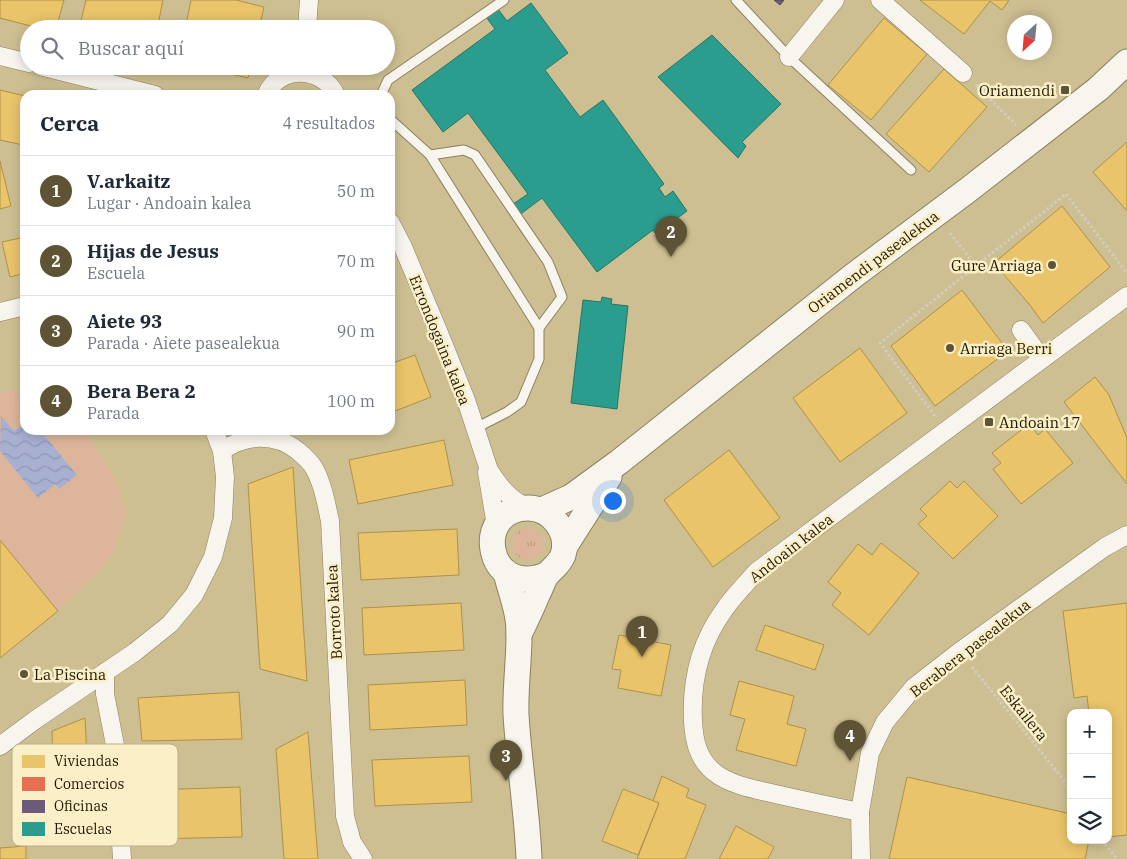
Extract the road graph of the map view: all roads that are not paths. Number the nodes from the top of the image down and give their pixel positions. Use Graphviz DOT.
graph roads {
  1 [pos="309,0"];
  2 [pos="504,0"];
  3 [pos="736,0"];
  4 [pos="835,0"];
  5 [pos="880,0"];
  6 [pos="308,20"];
  7 [pos="0,56"];
  8 [pos="789,57"];
  9 [pos="20,61"];
  10 [pos="1127,62"];
  11 [pos="963,73"];
  12 [pos="76,75"];
  13 [pos="286,75"];
  14 [pos="319,75"];
  15 [pos="135,90"];
  16 [pos="268,90"];
  17 [pos="332,90"];
  18 [pos="383,90"];
  19 [pos="395,124"];
  20 [pos="430,155"];
  21 [pos="911,170"];
  22 [pos="395,231"];
  23 [pos="1127,296"];
  24 [pos="20,307"];
  25 [pos="0,312"];
  26 [pos="539,328"];
  27 [pos="1021,330"];
  28 [pos="1042,359"];
  29 [pos="474,429"];
  30 [pos="216,435"];
  31 [pos="257,435"];
  32 [pos="268,435"];
  33 [pos="222,452"];
  34 [pos="485,460"];
  35 [pos="619,462"];
  36 [pos="535,509"];
  37 [pos="496,526"];
  38 [pos="1127,535"];
  39 [pos="564,546"];
  40 [pos="506,573"];
  41 [pos="546,576"];
  42 [pos="520,634"];
  43 [pos="106,672"];
  44 [pos="115,744"];
  45 [pos="0,746"];
  46 [pos="860,812"];
  47 [pos="121,846"];
  48 [pos="122,859"];
  49 [pos="363,859"];
  50 [pos="530,859"];
  51 [pos="861,859"];
  1 -- 6 [label="street"];
  2 -- 18 [label="lane"];
  3 -- 8 [label="lane"];
  4 -- 8 [label="street"];
  5 -- 11 [label="street"];
  7 -- 9 [label="street"];
  8 -- 21 [label="lane"];
  10 -- 35 [label="street, Oriamendi pasealekua"];
  12 -- 15 [label="street"];
  13 -- 16 [label="street"];
  14 -- 17 [label="street"];
  19 -- 20 [label="lane"];
  20 -- 26 [label="lane"];
  20 -- 26 [label="lane"];
  22 -- 29 [label="street, Errondogaina kalea"];
  23 -- 28 [label="street, Andoain kalea"];
  24 -- 25 [label="street"];
  26 -- 29 [label="lane"];
  27 -- 28 [label="street"];
  28 -- 46 [label="street, Andoain kalea"];
  29 -- 34 [label="street, Errondogaina kalea"];
  30 -- 33 [label="street"];
  31 -- 33 [label="street, Borroto kalea"];
  32 -- 49 [label="street, Borroto kalea"];
  33 -- 43 [label="street"];
  34 -- 36 [label="street, Errondogaina kalea"];
  34 -- 37 [label="street, Errondogaina kalea"];
  35 -- 36 [label="street, Oriamendi pasealekua"];
  35 -- 39 [label="street, Oriamendi pasealekua"];
  36 -- 37 [label="street"];
  36 -- 39 [label="street"];
  37 -- 40 [label="street"];
  38 -- 46 [label="street, Berabera pasealekua"];
  39 -- 41 [label="street"];
  40 -- 41 [label="street"];
  40 -- 42 [label="street"];
  41 -- 42 [label="street"];
  42 -- 50 [label="street"];
  43 -- 44 [label="street"];
  43 -- 45 [label="street"];
  46 -- 51 [label="street, Berabera pasealekua"];
  47 -- 48 [label="street"];
}
